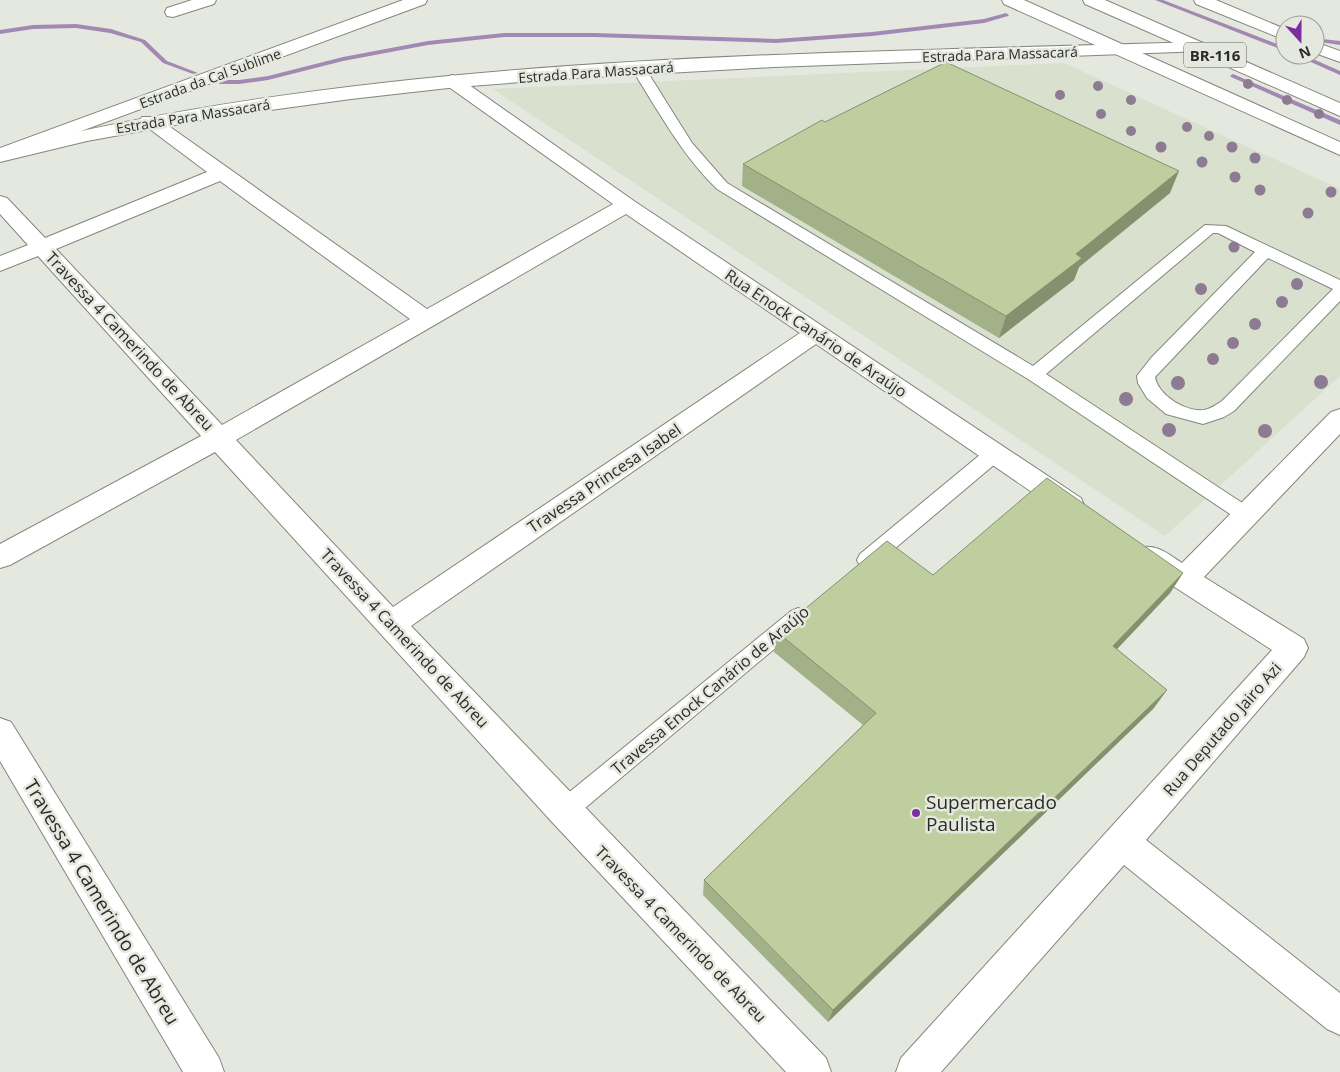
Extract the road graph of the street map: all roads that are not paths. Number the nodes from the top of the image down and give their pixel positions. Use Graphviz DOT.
graph roads {
  1 [pos="208,0"];
  2 [pos="419,0"];
  3 [pos="1010,0"];
  4 [pos="1090,0"];
  5 [pos="1132,0"];
  6 [pos="1202,0"];
  7 [pos="174,12"];
  8 [pos="1186,23"];
  9 [pos="1275,31"];
  10 [pos="1198,47"];
  11 [pos="1121,50"];
  12 [pos="1325,51"];
  13 [pos="1340,57"];
  14 [pos="638,68"];
  15 [pos="452,81"];
  16 [pos="1340,110"];
  17 [pos="149,121"];
  18 [pos="1340,149"];
  19 [pos="0,155"];
  20 [pos="223,172"];
  21 [pos="0,202"];
  22 [pos="627,205"];
  23 [pos="42,247"];
  24 [pos="1266,250"];
  25 [pos="0,264"];
  26 [pos="1340,286"];
  27 [pos="1340,291"];
  28 [pos="426,319"];
  29 [pos="816,333"];
  30 [pos="1034,375"];
  31 [pos="1340,418"];
  32 [pos="219,438"];
  33 [pos="994,454"];
  34 [pos="1246,515"];
  35 [pos="1093,519"];
  36 [pos="1134,547"];
  37 [pos="0,557"];
  38 [pos="850,574"];
  39 [pos="1184,579"];
  40 [pos="812,605"];
  41 [pos="392,623"];
  42 [pos="0,732"];
  43 [pos="564,812"];
  44 [pos="1122,842"];
  45 [pos="1340,1016"];
  46 [pos="204,1072"];
  47 [pos="812,1072"];
  48 [pos="915,1072"];
  1 -- 7 [label="main road"];
  2 -- 19 [label="main road, Estrada da Cal Sublime"];
  3 -- 11 [label="main road"];
  4 -- 10 [label="main road, BR-116"];
  5 -- 8 [label="main road, BR-116"];
  6 -- 9 [label="main road"];
  10 -- 11 [label="main road, Estrada Para Massacará"];
  10 -- 16 [label="main road, BR-116"];
  11 -- 14 [label="main road, Estrada Para Massacará"];
  11 -- 18 [label="main road"];
  12 -- 13 [label="main road"];
  14 -- 15 [label="main road, Estrada Para Massacará"];
  14 -- 30 [label="lane"];
  15 -- 17 [label="main road, Estrada Para Massacará"];
  15 -- 22 [label="main road, Rua Enock Canário de Araújo"];
  17 -- 19 [label="main road, Estrada Para Massacará"];
  17 -- 20 [label="main road"];
  20 -- 23 [label="main road"];
  20 -- 28 [label="main road"];
  21 -- 23 [label="main road, Travessa 4 Camerindo de Abreu"];
  22 -- 28 [label="main road"];
  22 -- 29 [label="main road, Rua Enock Canário de Araújo"];
  23 -- 25 [label="main road"];
  23 -- 32 [label="main road, Travessa 4 Camerindo de Abreu"];
  24 -- 26 [label="lane"];
  24 -- 27 [label="lane"];
  24 -- 30 [label="lane"];
  28 -- 32 [label="main road"];
  29 -- 33 [label="main road, Rua Enock Canário de Araújo"];
  29 -- 41 [label="main road, Travessa Princesa Isabel"];
  30 -- 34 [label="lane"];
  31 -- 34 [label="main road"];
  32 -- 37 [label="main road"];
  32 -- 41 [label="main road, Travessa 4 Camerindo de Abreu"];
  33 -- 35 [label="main road, Rua Enock Canário de Araújo"];
  33 -- 38 [label="lane"];
  34 -- 39 [label="main road"];
  36 -- 39 [label="main road"];
  39 -- 44 [label="main road, Rua Deputado Jairo Azi"];
  40 -- 43 [label="lane, Travessa Enock Canário de Araújo"];
  41 -- 43 [label="main road, Travessa 4 Camerindo de Abreu"];
  42 -- 46 [label="main road, Travessa 4 Camerindo de Abreu"];
  43 -- 47 [label="main road, Travessa 4 Camerindo de Abreu"];
  44 -- 45 [label="main road"];
  44 -- 48 [label="main road, Rua Deputado Jairo Azi"];
}
